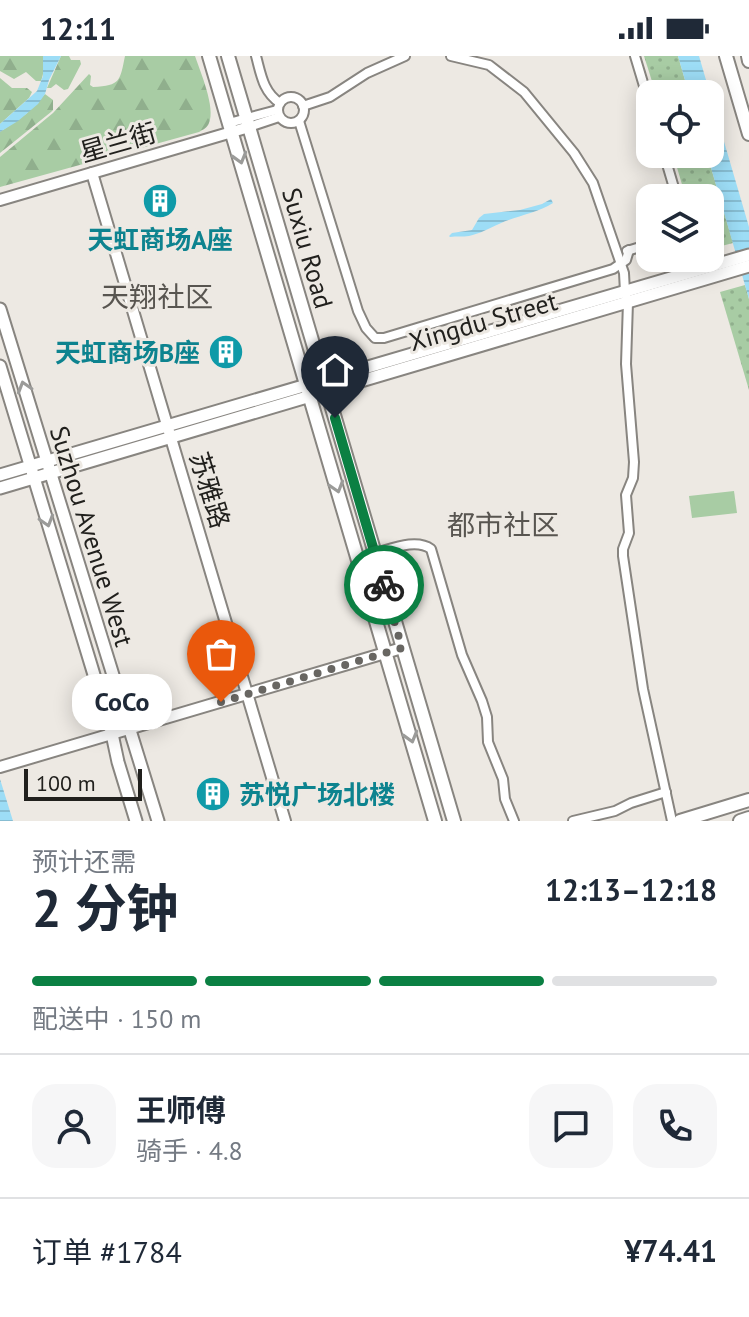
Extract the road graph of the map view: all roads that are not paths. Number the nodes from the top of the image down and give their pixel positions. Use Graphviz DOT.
graph roads {
  1 [pos="209,56"];
  2 [pos="228,56"];
  3 [pos="256,56"];
  4 [pos="405,56"];
  5 [pos="451,56"];
  6 [pos="457,56"];
  7 [pos="635,56"];
  8 [pos="726,56"];
  9 [pos="642,80"];
  10 [pos="303,106"];
  11 [pos="279,110"];
  12 [pos="299,121"];
  13 [pos="248,123"];
  14 [pos="231,127"];
  15 [pos="749,134"];
  16 [pos="92,173"];
  17 [pos="0,200"];
  18 [pos="636,248"];
  19 [pos="629,250"];
  20 [pos="618,253"];
  21 [pos="749,255"];
  22 [pos="622,264"];
  23 [pos="740,265"];
  24 [pos="626,297"];
  25 [pos="0,309"];
  26 [pos="0,366"];
  27 [pos="325,385"];
  28 [pos="308,390"];
  29 [pos="170,432"];
  30 [pos="48,468"];
  31 [pos="32,472"];
  32 [pos="0,475"];
  33 [pos="0,488"];
  34 [pos="375,553"];
  35 [pos="402,648"];
  36 [pos="386,653"];
  37 [pos="248,694"];
  38 [pos="128,729"];
  39 [pos="112,734"];
  40 [pos="3,766"];
  41 [pos="666,792"];
  42 [pos="749,800"];
  43 [pos="749,818"];
  44 [pos="136,821"];
  45 [pos="158,821"];
  46 [pos="285,821"];
  47 [pos="435,821"];
  48 [pos="454,821"];
  49 [pos="514,821"];
  50 [pos="573,821"];
  51 [pos="672,821"];
  52 [pos="680,821"];
  53 [pos="740,821"];
  1 -- 14 [label="main road, Suxiu Road"];
  2 -- 13 [label="main road, Suxiu Road"];
  3 -- 11 [label="street"];
  4 -- 10 [label="street"];
  5 -- 6 [label="street"];
  6 -- 20 [label="street"];
  7 -- 9 [label="street"];
  8 -- 15 [label="main road"];
  10 -- 11 [label="street"];
  10 -- 12 [label="street"];
  11 -- 12 [label="street"];
  11 -- 13 [label="street"];
  12 -- 22 [label="street"];
  13 -- 14 [label="street, 星兰街"];
  13 -- 27 [label="main road, Suxiu Road"];
  14 -- 16 [label="street, 星兰街"];
  14 -- 28 [label="main road, Suxiu Road, one-way"];
  16 -- 17 [label="street, 星兰街"];
  16 -- 29 [label="street, 苏雅路"];
  18 -- 19 [label="street"];
  19 -- 20 [label="street"];
  19 -- 22 [label="street"];
  20 -- 22 [label="street"];
  21 -- 23 [label="main road, Xingdu Street"];
  22 -- 24 [label="street"];
  23 -- 24 [label="main road, Xingdu Street"];
  24 -- 27 [label="main road, Xingdu Street"];
  24 -- 41 [label="street"];
  30 -- 25 [label="main road, Suzhou Avenue West, one-way"];
  26 -- 31 [label="main road, Suzhou Avenue West"];
  27 -- 28 [label="main road, Xingdu Street"];
  27 -- 34 [label="main road, Suxiu Road"];
  28 -- 29 [label="main road, Xingdu Street"];
  28 -- 36 [label="main road, Suxiu Road, one-way"];
  29 -- 30 [label="main road, Xingdu Street"];
  29 -- 37 [label="street, 苏雅路"];
  30 -- 31 [label="main road, Xingdu Street"];
  30 -- 38 [label="main road, Suzhou Avenue West"];
  31 -- 32 [label="main road, Xingdu Street"];
  31 -- 33 [label="main road, Xingdu Street"];
  31 -- 39 [label="main road, Suzhou Avenue West, one-way"];
  34 -- 35 [label="main road, Suxiu Road"];
  34 -- 49 [label="street"];
  35 -- 36 [label="street"];
  35 -- 48 [label="main road, Suxiu Road"];
  36 -- 37 [label="street"];
  36 -- 47 [label="main road, Suxiu Road, one-way"];
  37 -- 38 [label="street"];
  37 -- 46 [label="street, 苏雅路"];
  38 -- 39 [label="street"];
  38 -- 45 [label="main road, Suzhou Avenue West"];
  39 -- 40 [label="street"];
  39 -- 44 [label="main road, Suzhou Avenue West"];
  41 -- 50 [label="street"];
  41 -- 51 [label="street"];
  42 -- 52 [label="main road"];
  43 -- 53 [label="main road"];
}
